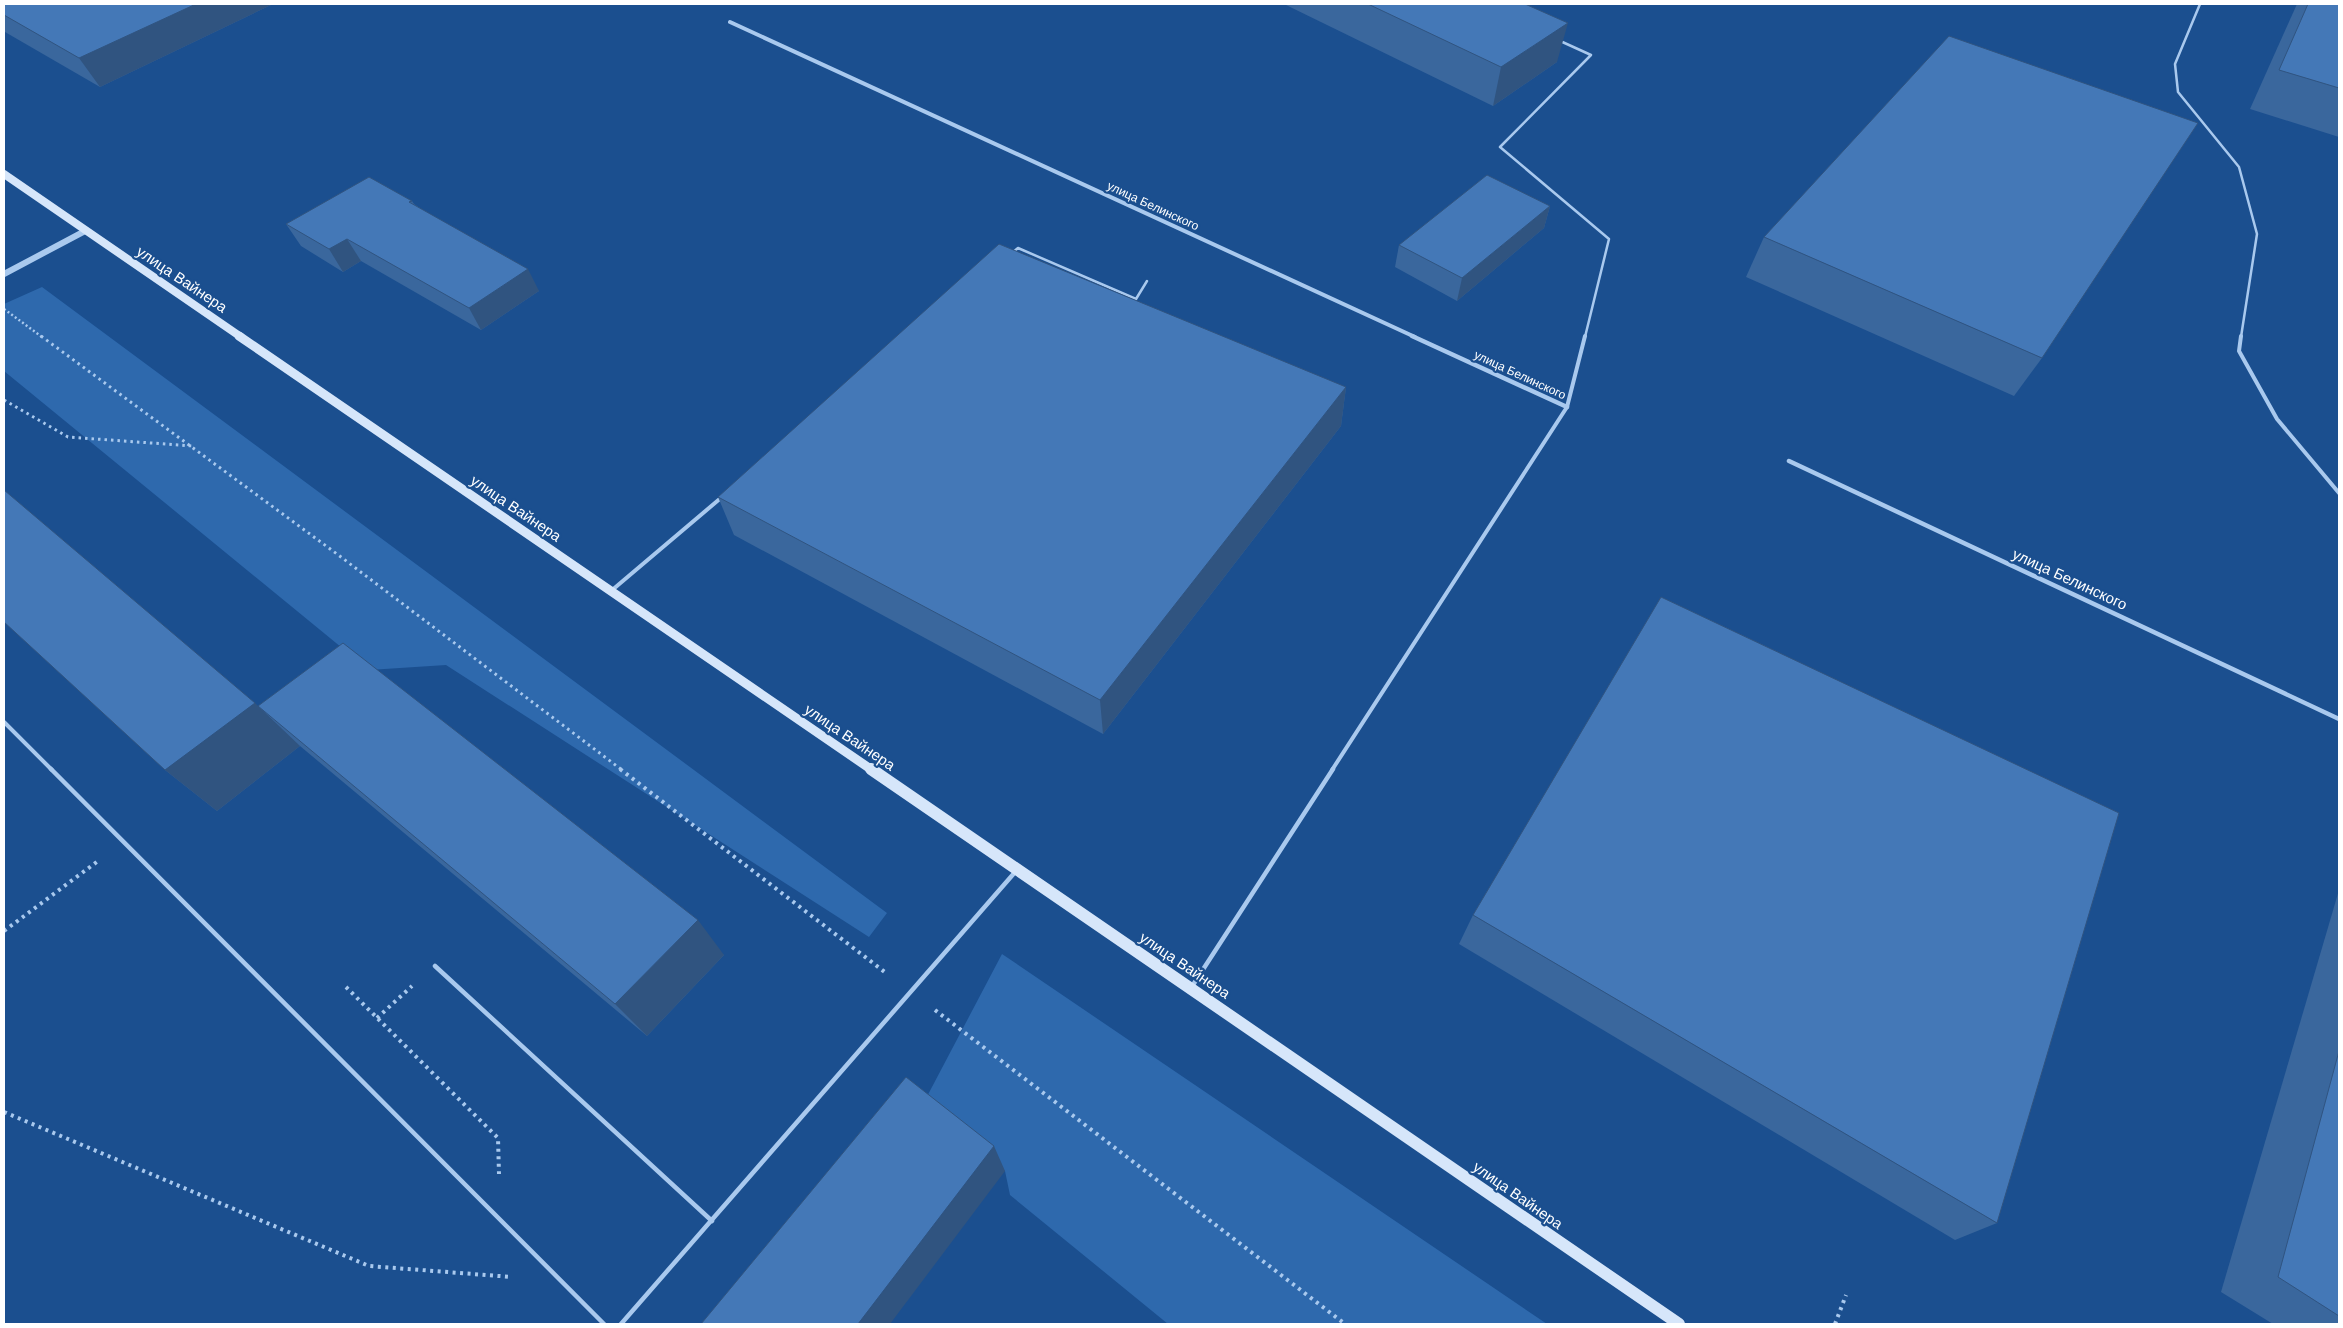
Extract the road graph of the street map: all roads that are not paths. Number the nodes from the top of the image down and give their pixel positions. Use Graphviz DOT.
graph roads {
  1 [pos="2200,4"];
  2 [pos="730,22"];
  3 [pos="1549,35"];
  4 [pos="4,174"];
  5 [pos="85,231"];
  6 [pos="1011,254"];
  7 [pos="4,274"];
  8 [pos="1147,281"];
  9 [pos="1567,408"];
  10 [pos="1789,461"];
  11 [pos="2339,493"];
  12 [pos="724,496"];
  13 [pos="611,591"];
  14 [pos="2339,719"];
  15 [pos="4,722"];
  16 [pos="1018,869"];
  17 [pos="435,966"];
  18 [pos="1191,988"];
  19 [pos="712,1221"];
  20 [pos="604,1324"];
  21 [pos="621,1324"];
  22 [pos="1680,1324"];
  1 -- 11 [label="lane"];
  2 -- 9 [label="street, улица Белинского"];
  3 -- 9 [label="lane"];
  4 -- 5 [label="main road, улица Вайнера"];
  5 -- 7 [label="street"];
  5 -- 13 [label="main road, улица Вайнера"];
  6 -- 8 [label="lane"];
  9 -- 18 [label="lane"];
  10 -- 14 [label="street, улица Белинского"];
  12 -- 13 [label="lane"];
  13 -- 16 [label="main road, улица Вайнера"];
  15 -- 20 [label="lane"];
  16 -- 18 [label="main road, улица Вайнера"];
  16 -- 19 [label="lane"];
  17 -- 19 [label="lane"];
  18 -- 22 [label="main road, улица Вайнера"];
  19 -- 21 [label="lane"];
}
